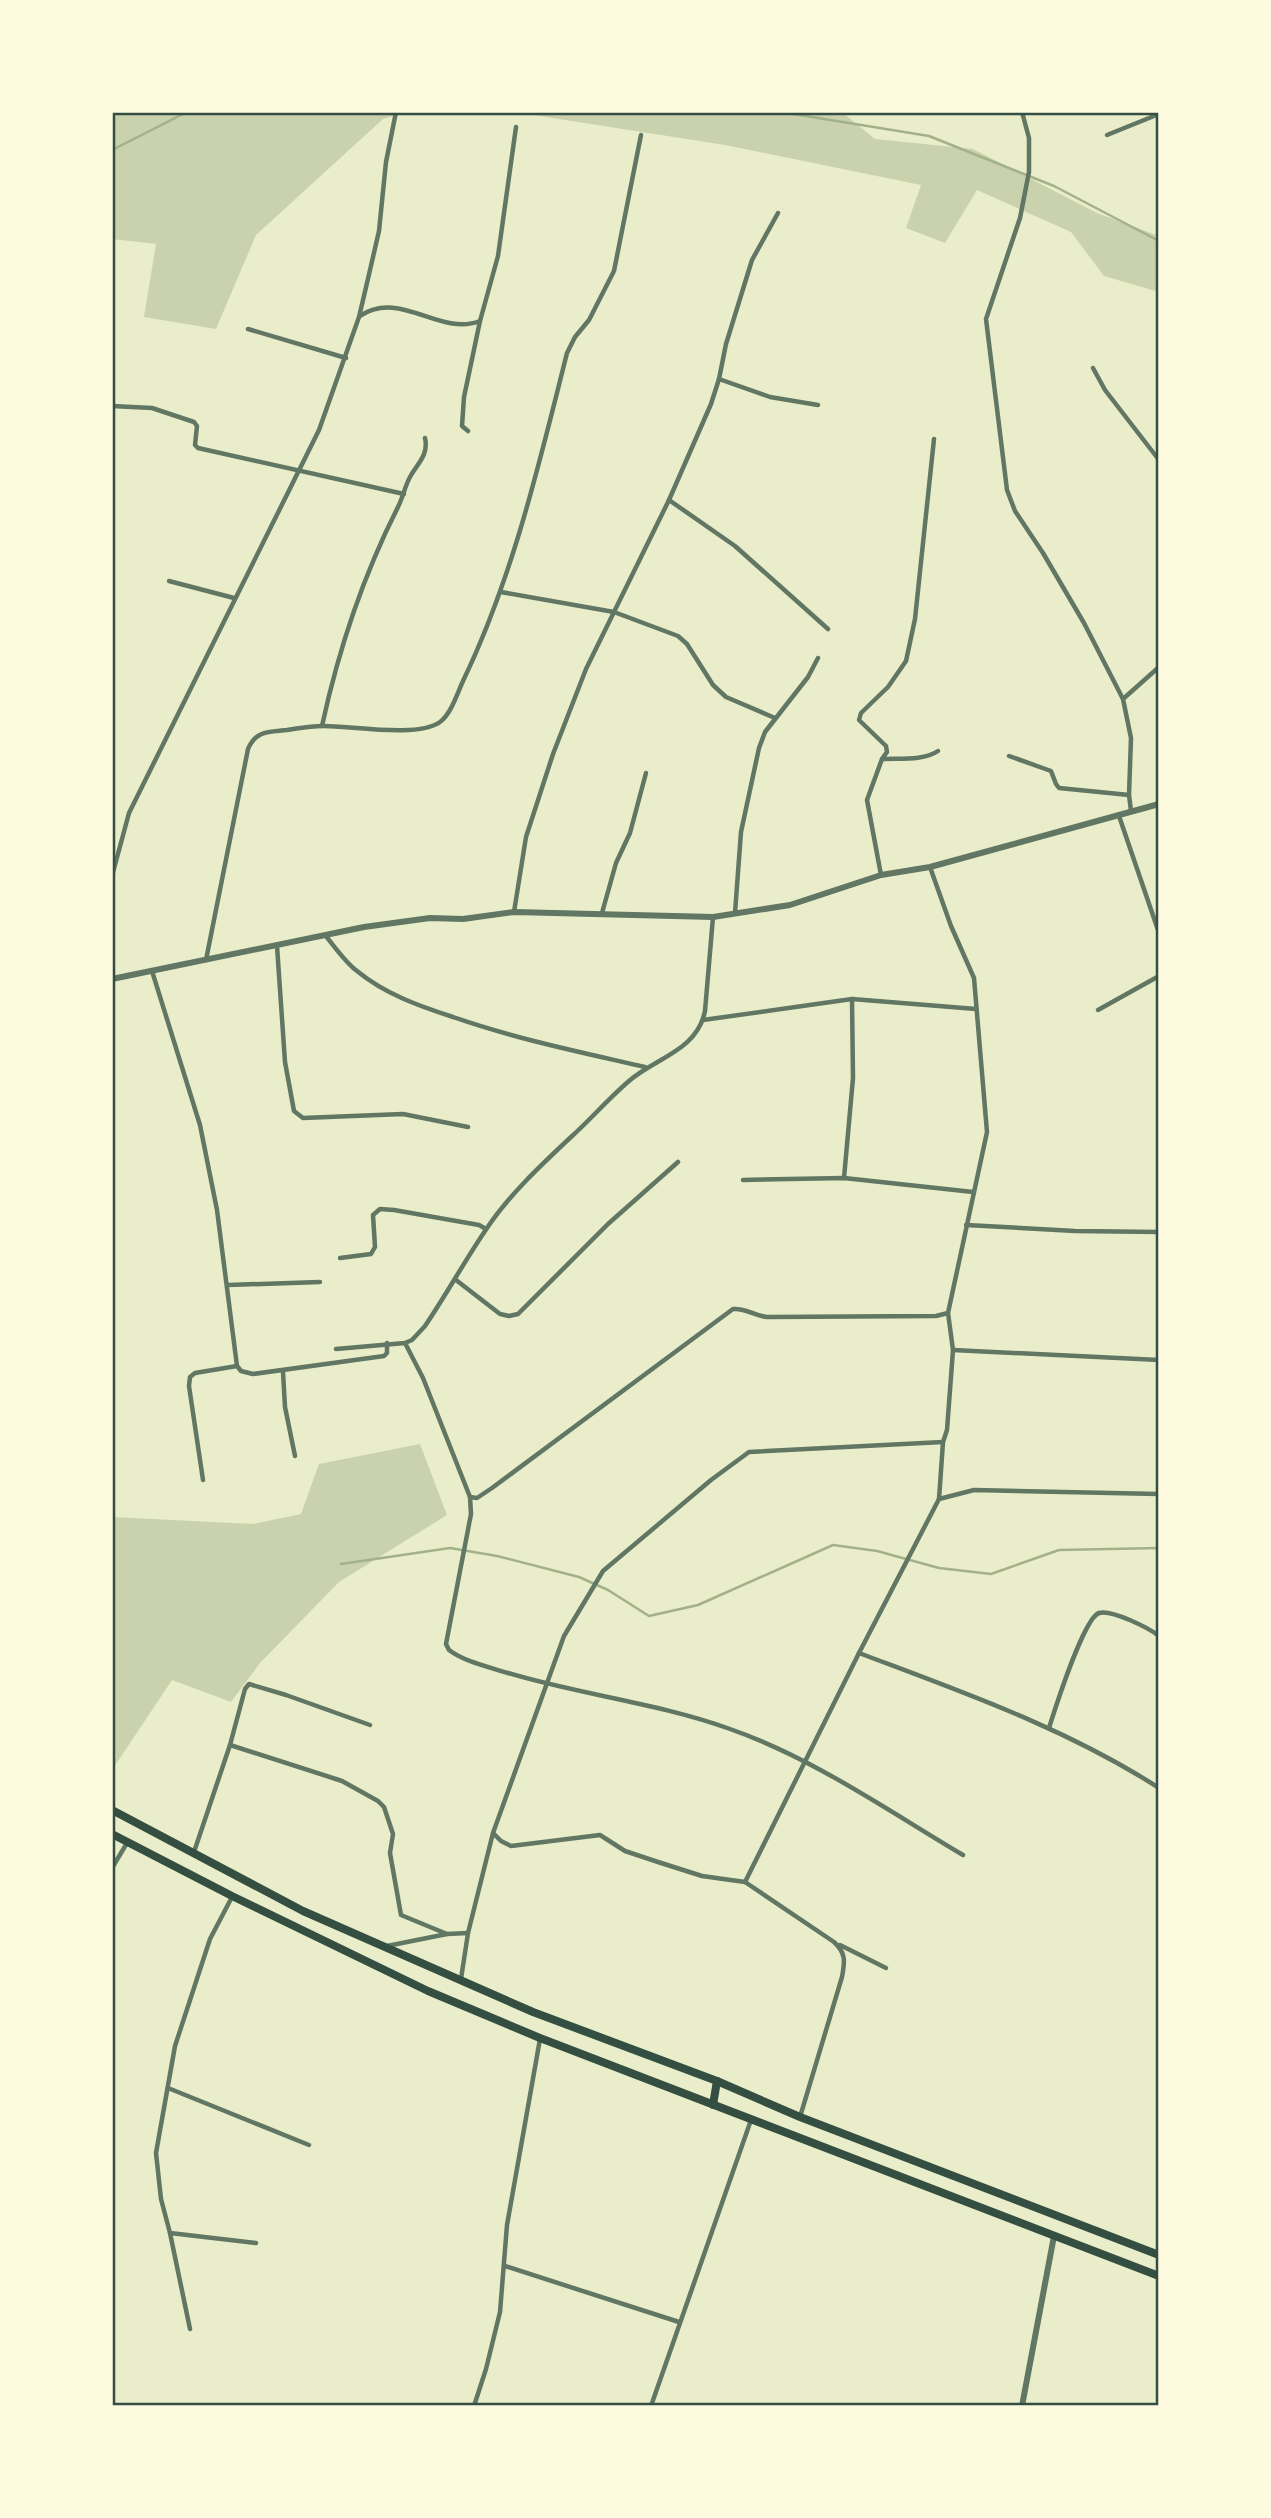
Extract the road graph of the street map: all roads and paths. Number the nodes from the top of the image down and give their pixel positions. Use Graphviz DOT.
graph roads {
  1 [pos="396,112"];
  2 [pos="1022,112"];
  3 [pos="1159,114"];
  4 [pos="516,127"];
  5 [pos="642,135"];
  6 [pos="1107,135"];
  7 [pos="778,213"];
  8 [pos="359,317"];
  9 [pos="480,321"];
  10 [pos="248,329"];
  11 [pos="346,358"];
  12 [pos="1093,368"];
  13 [pos="719,379"];
  14 [pos="818,405"];
  15 [pos="112,406"];
  16 [pos="468,431"];
  17 [pos="425,438"];
  18 [pos="934,439"];
  19 [pos="1159,460"];
  20 [pos="299,469"];
  21 [pos="404,494"];
  22 [pos="669,500"];
  23 [pos="169,581"];
  24 [pos="501,592"];
  25 [pos="234,598"];
  26 [pos="614,612"];
  27 [pos="828,629"];
  28 [pos="818,658"];
  29 [pos="1159,667"];
  30 [pos="1123,699"];
  31 [pos="775,718"];
  32 [pos="322,726"];
  33 [pos="938,751"];
  34 [pos="1009,756"];
  35 [pos="882,760"];
  36 [pos="646,773"];
  37 [pos="1129,795"];
  38 [pos="1159,804"];
  39 [pos="1131,811"];
  40 [pos="1119,816"];
  41 [pos="930,867"];
  42 [pos="881,875"];
  43 [pos="112,876"];
  44 [pos="514,912"];
  45 [pos="602,913"];
  46 [pos="734,914"];
  47 [pos="713,917"];
  48 [pos="1159,933"];
  49 [pos="325,935"];
  50 [pos="277,946"];
  51 [pos="206,960"];
  52 [pos="152,971"];
  53 [pos="1159,976"];
  54 [pos="112,979"];
  55 [pos="852,999"];
  56 [pos="976,1009"];
  57 [pos="1098,1010"];
  58 [pos="703,1020"];
  59 [pos="646,1067"];
  60 [pos="468,1127"];
  61 [pos="678,1162"];
  62 [pos="844,1178"];
  63 [pos="743,1180"];
  64 [pos="973,1192"];
  65 [pos="966,1225"];
  66 [pos="486,1229"];
  67 [pos="1159,1232"];
  68 [pos="340,1258"];
  69 [pos="456,1280"];
  70 [pos="320,1282"];
  71 [pos="228,1285"];
  72 [pos="948,1313"];
  73 [pos="387,1343"];
  74 [pos="405,1343"];
  75 [pos="336,1349"];
  76 [pos="953,1350"];
  77 [pos="1159,1360"];
  78 [pos="237,1366"];
  79 [pos="283,1372"];
  80 [pos="943,1443"];
  81 [pos="295,1456"];
  82 [pos="203,1480"];
  83 [pos="1159,1494"];
  84 [pos="470,1497"];
  85 [pos="939,1499"];
  86 [pos="1159,1636"];
  87 [pos="859,1653"];
  88 [pos="546,1685"];
  89 [pos="370,1726"];
  90 [pos="1049,1728"];
  91 [pos="230,1745"];
  92 [pos="806,1761"];
  93 [pos="1159,1788"];
  94 [pos="112,1810"];
  95 [pos="494,1833"];
  96 [pos="112,1834"];
  97 [pos="127,1843"];
  98 [pos="193,1853"];
  99 [pos="963,1855"];
  100 [pos="112,1868"];
  101 [pos="745,1882"];
  102 [pos="232,1896"];
  103 [pos="468,1933"];
  104 [pos="447,1934"];
  105 [pos="834,1942"];
  106 [pos="383,1947"];
  107 [pos="886,1968"];
  108 [pos="461,1979"];
  109 [pos="540,2038"];
  110 [pos="717,2081"];
  111 [pos="168,2088"];
  112 [pos="713,2105"];
  113 [pos="800,2117"];
  114 [pos="751,2120"];
  115 [pos="309,2145"];
  116 [pos="170,2234"];
  117 [pos="1054,2236"];
  118 [pos="256,2243"];
  119 [pos="1158,2251"];
  120 [pos="505,2266"];
  121 [pos="1159,2276"];
  122 [pos="679,2322"];
  123 [pos="190,2329"];
  124 [pos="474,2406"];
  125 [pos="651,2406"];
  126 [pos="1022,2406"];
  1 -- 8 [label="street"];
  2 -- 30 [label="street"];
  3 -- 6 [label="street"];
  4 -- 9 [label="street"];
  5 -- 24 [label="street"];
  7 -- 13 [label="street"];
  8 -- 9 [label="street"];
  8 -- 11 [label="street"];
  9 -- 16 [label="street"];
  10 -- 11 [label="street"];
  11 -- 20 [label="street"];
  12 -- 19 [label="street"];
  13 -- 14 [label="street"];
  13 -- 22 [label="street"];
  15 -- 20 [label="street"];
  17 -- 21 [label="street"];
  18 -- 35 [label="street"];
  20 -- 21 [label="street"];
  20 -- 25 [label="street"];
  21 -- 32 [label="street"];
  22 -- 26 [label="street"];
  22 -- 27 [label="street"];
  23 -- 25 [label="street"];
  24 -- 26 [label="street"];
  24 -- 32 [label="street"];
  25 -- 43 [label="street"];
  26 -- 31 [label="street"];
  26 -- 44 [label="street"];
  28 -- 31 [label="street"];
  29 -- 30 [label="street"];
  30 -- 37 [label="street"];
  31 -- 46 [label="street"];
  32 -- 51 [label="street"];
  33 -- 35 [label="street"];
  34 -- 37 [label="street"];
  35 -- 42 [label="street"];
  36 -- 45 [label="street"];
  37 -- 39 [label="street"];
  38 -- 39 [label="street"];
  39 -- 40 [label="street"];
  40 -- 41 [label="street"];
  40 -- 48 [label="street"];
  41 -- 42 [label="street"];
  41 -- 56 [label="street"];
  42 -- 46 [label="street"];
  44 -- 45 [label="street"];
  44 -- 49 [label="street"];
  45 -- 47 [label="street"];
  46 -- 47 [label="street"];
  47 -- 58 [label="street"];
  49 -- 50 [label="street"];
  49 -- 59 [label="street"];
  50 -- 51 [label="street"];
  50 -- 60 [label="street"];
  51 -- 52 [label="street"];
  52 -- 54 [label="street"];
  52 -- 71 [label="street"];
  53 -- 57 [label="street"];
  55 -- 56 [label="street"];
  55 -- 58 [label="street"];
  55 -- 62 [label="street"];
  56 -- 64 [label="street"];
  58 -- 59 [label="street"];
  59 -- 66 [label="street"];
  61 -- 69 [label="street"];
  62 -- 63 [label="street"];
  62 -- 64 [label="street"];
  64 -- 65 [label="street"];
  65 -- 67 [label="street"];
  65 -- 72 [label="street"];
  66 -- 68 [label="street"];
  66 -- 69 [label="street"];
  69 -- 74 [label="street"];
  70 -- 71 [label="street"];
  71 -- 78 [label="street"];
  72 -- 76 [label="street"];
  72 -- 84 [label="street"];
  73 -- 74 [label="street"];
  73 -- 75 [label="street"];
  73 -- 79 [label="street"];
  74 -- 84 [label="street"];
  76 -- 77 [label="street"];
  76 -- 80 [label="street"];
  78 -- 79 [label="street"];
  78 -- 82 [label="street"];
  79 -- 81 [label="street"];
  80 -- 85 [label="street"];
  80 -- 88 [label="street"];
  83 -- 85 [label="street"];
  84 -- 88 [label="street"];
  85 -- 87 [label="street"];
  86 -- 90 [label="street"];
  87 -- 90 [label="street"];
  87 -- 92 [label="street"];
  88 -- 92 [label="street"];
  88 -- 95 [label="street"];
  89 -- 91 [label="street"];
  90 -- 93 [label="street"];
  91 -- 98 [label="street"];
  91 -- 104 [label="street"];
  92 -- 99 [label="street"];
  92 -- 101 [label="street"];
  94 -- 98 [label="highway"];
  95 -- 101 [label="street"];
  95 -- 103 [label="street"];
  96 -- 97 [label="highway"];
  97 -- 100 [label="street"];
  97 -- 102 [label="highway"];
  98 -- 106 [label="highway"];
  101 -- 105 [label="street"];
  102 -- 109 [label="highway"];
  102 -- 111 [label="street"];
  103 -- 104 [label="street"];
  103 -- 108 [label="street"];
  104 -- 106 [label="street"];
  105 -- 107 [label="street"];
  105 -- 113 [label="street"];
  106 -- 108 [label="highway"];
  108 -- 110 [label="highway"];
  109 -- 112 [label="highway"];
  109 -- 120 [label="street"];
  110 -- 112 [label="highway"];
  110 -- 113 [label="highway"];
  111 -- 115 [label="street"];
  111 -- 116 [label="street"];
  112 -- 114 [label="highway"];
  113 -- 119 [label="highway"];
  114 -- 117 [label="highway"];
  114 -- 122 [label="street"];
  116 -- 118 [label="street"];
  116 -- 123 [label="street"];
  117 -- 121 [label="highway"];
  117 -- 126 [label="street"];
  120 -- 122 [label="street"];
  120 -- 124 [label="street"];
  122 -- 125 [label="street"];
}
